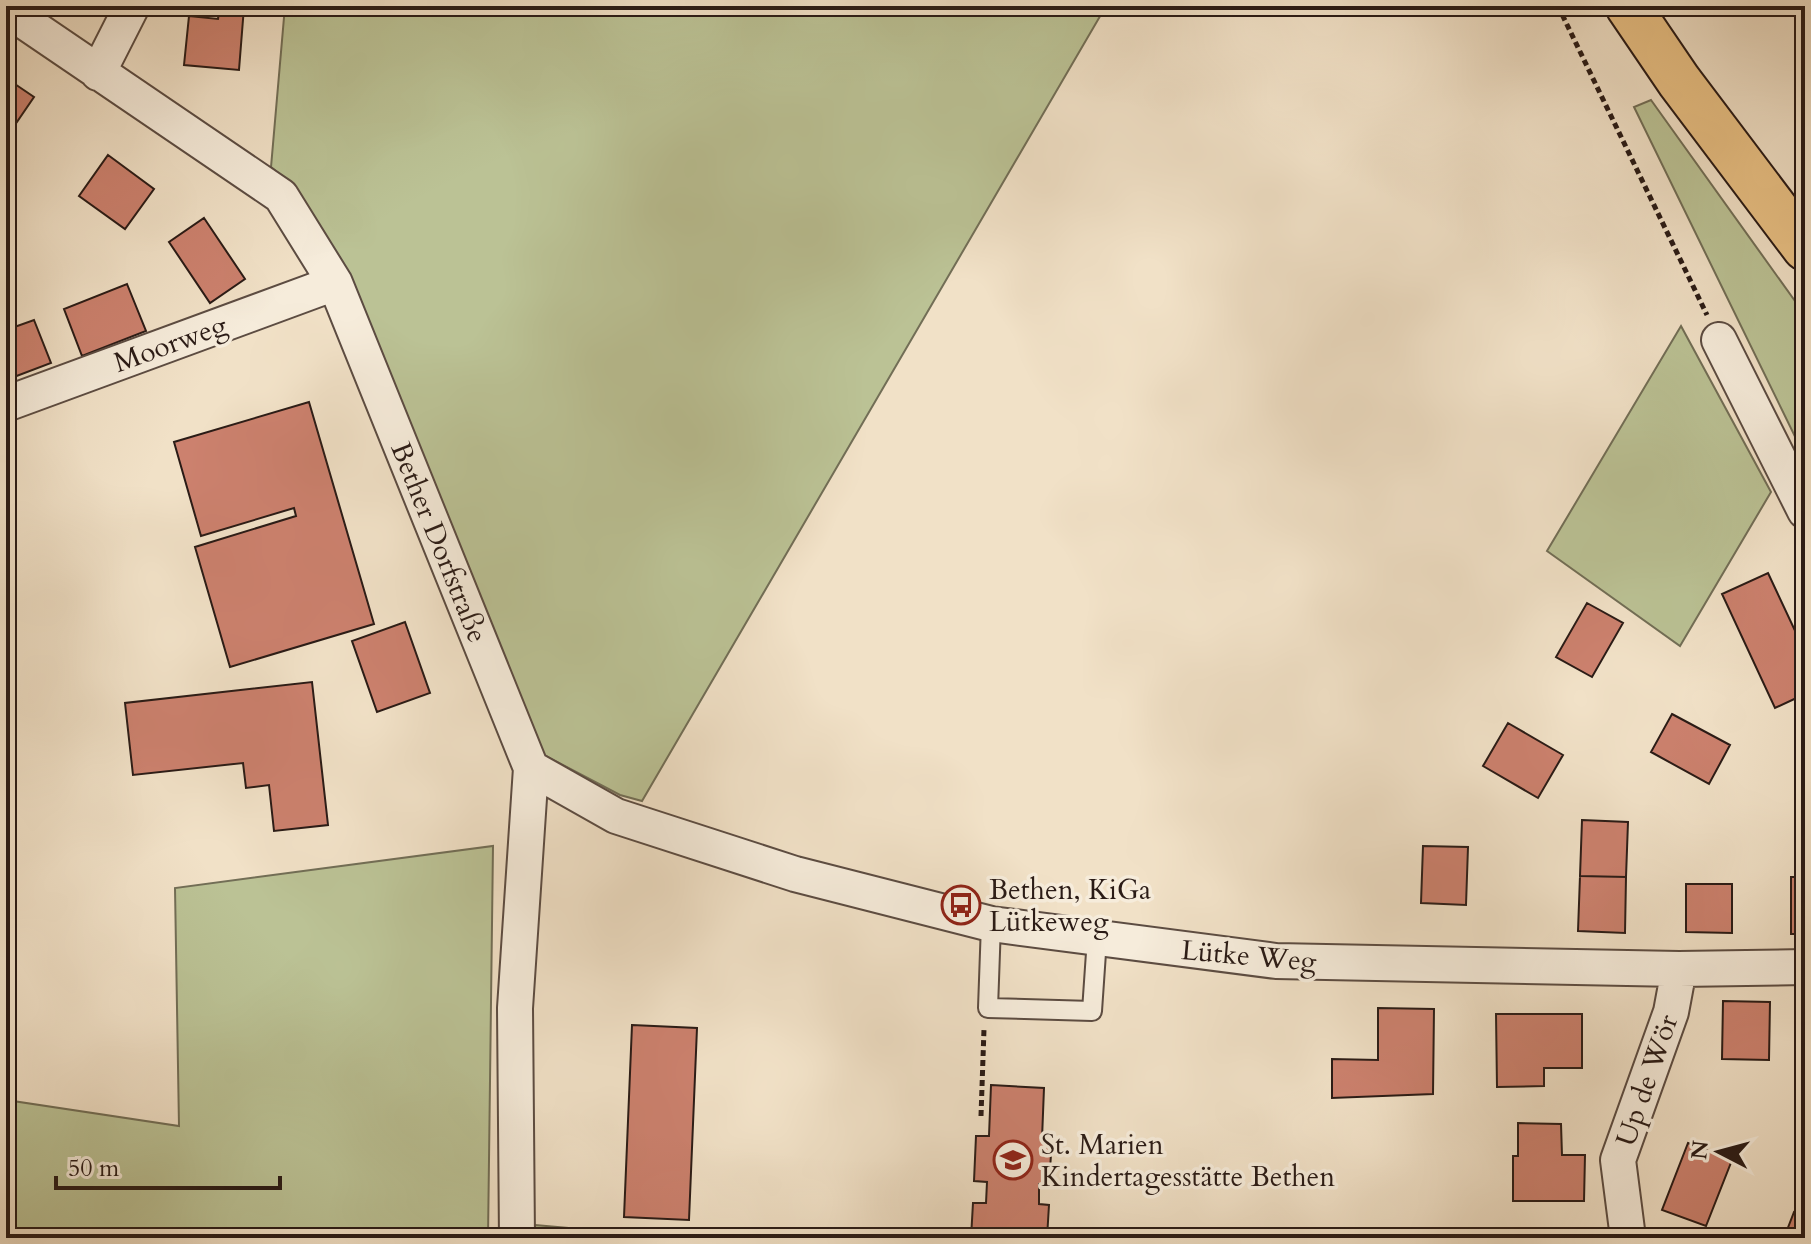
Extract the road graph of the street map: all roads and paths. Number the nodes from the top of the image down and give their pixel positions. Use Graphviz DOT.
graph roads {
  1 [pos="132,6"];
  2 [pos="1558,6"];
  3 [pos="1628,6"];
  4 [pos="6,9"];
  5 [pos="98,73"];
  6 [pos="1805,248"];
  7 [pos="335,283"];
  8 [pos="1719,340"];
  9 [pos="6,404"];
  10 [pos="1805,511"];
  11 [pos="531,768"];
  12 [pos="991,924"];
  13 [pos="1097,938"];
  14 [pos="1805,967"];
  15 [pos="1679,969"];
  16 [pos="988,1008"];
  17 [pos="981,1116"];
  18 [pos="517,1238"];
  19 [pos="1628,1238"];
  1 -- 5 [label="street"];
  2 -- 8 [label="path"];
  3 -- 6 [label="main road"];
  4 -- 5 [label="street, Bether Dorfstraße"];
  5 -- 7 [label="street, Bether Dorfstraße"];
  7 -- 9 [label="street, Moorweg"];
  7 -- 11 [label="street, Bether Dorfstraße"];
  8 -- 10 [label="street"];
  11 -- 12 [label="street, Lütke Weg"];
  11 -- 18 [label="street, Bether Dorfstraße"];
  12 -- 13 [label="street, Lütke Weg"];
  12 -- 16 [label="lane"];
  13 -- 15 [label="street, Lütke Weg"];
  13 -- 16 [label="lane"];
  14 -- 15 [label="street, Lütke Weg"];
  15 -- 19 [label="street, Up de Wör"];
  16 -- 17 [label="path"];
}
